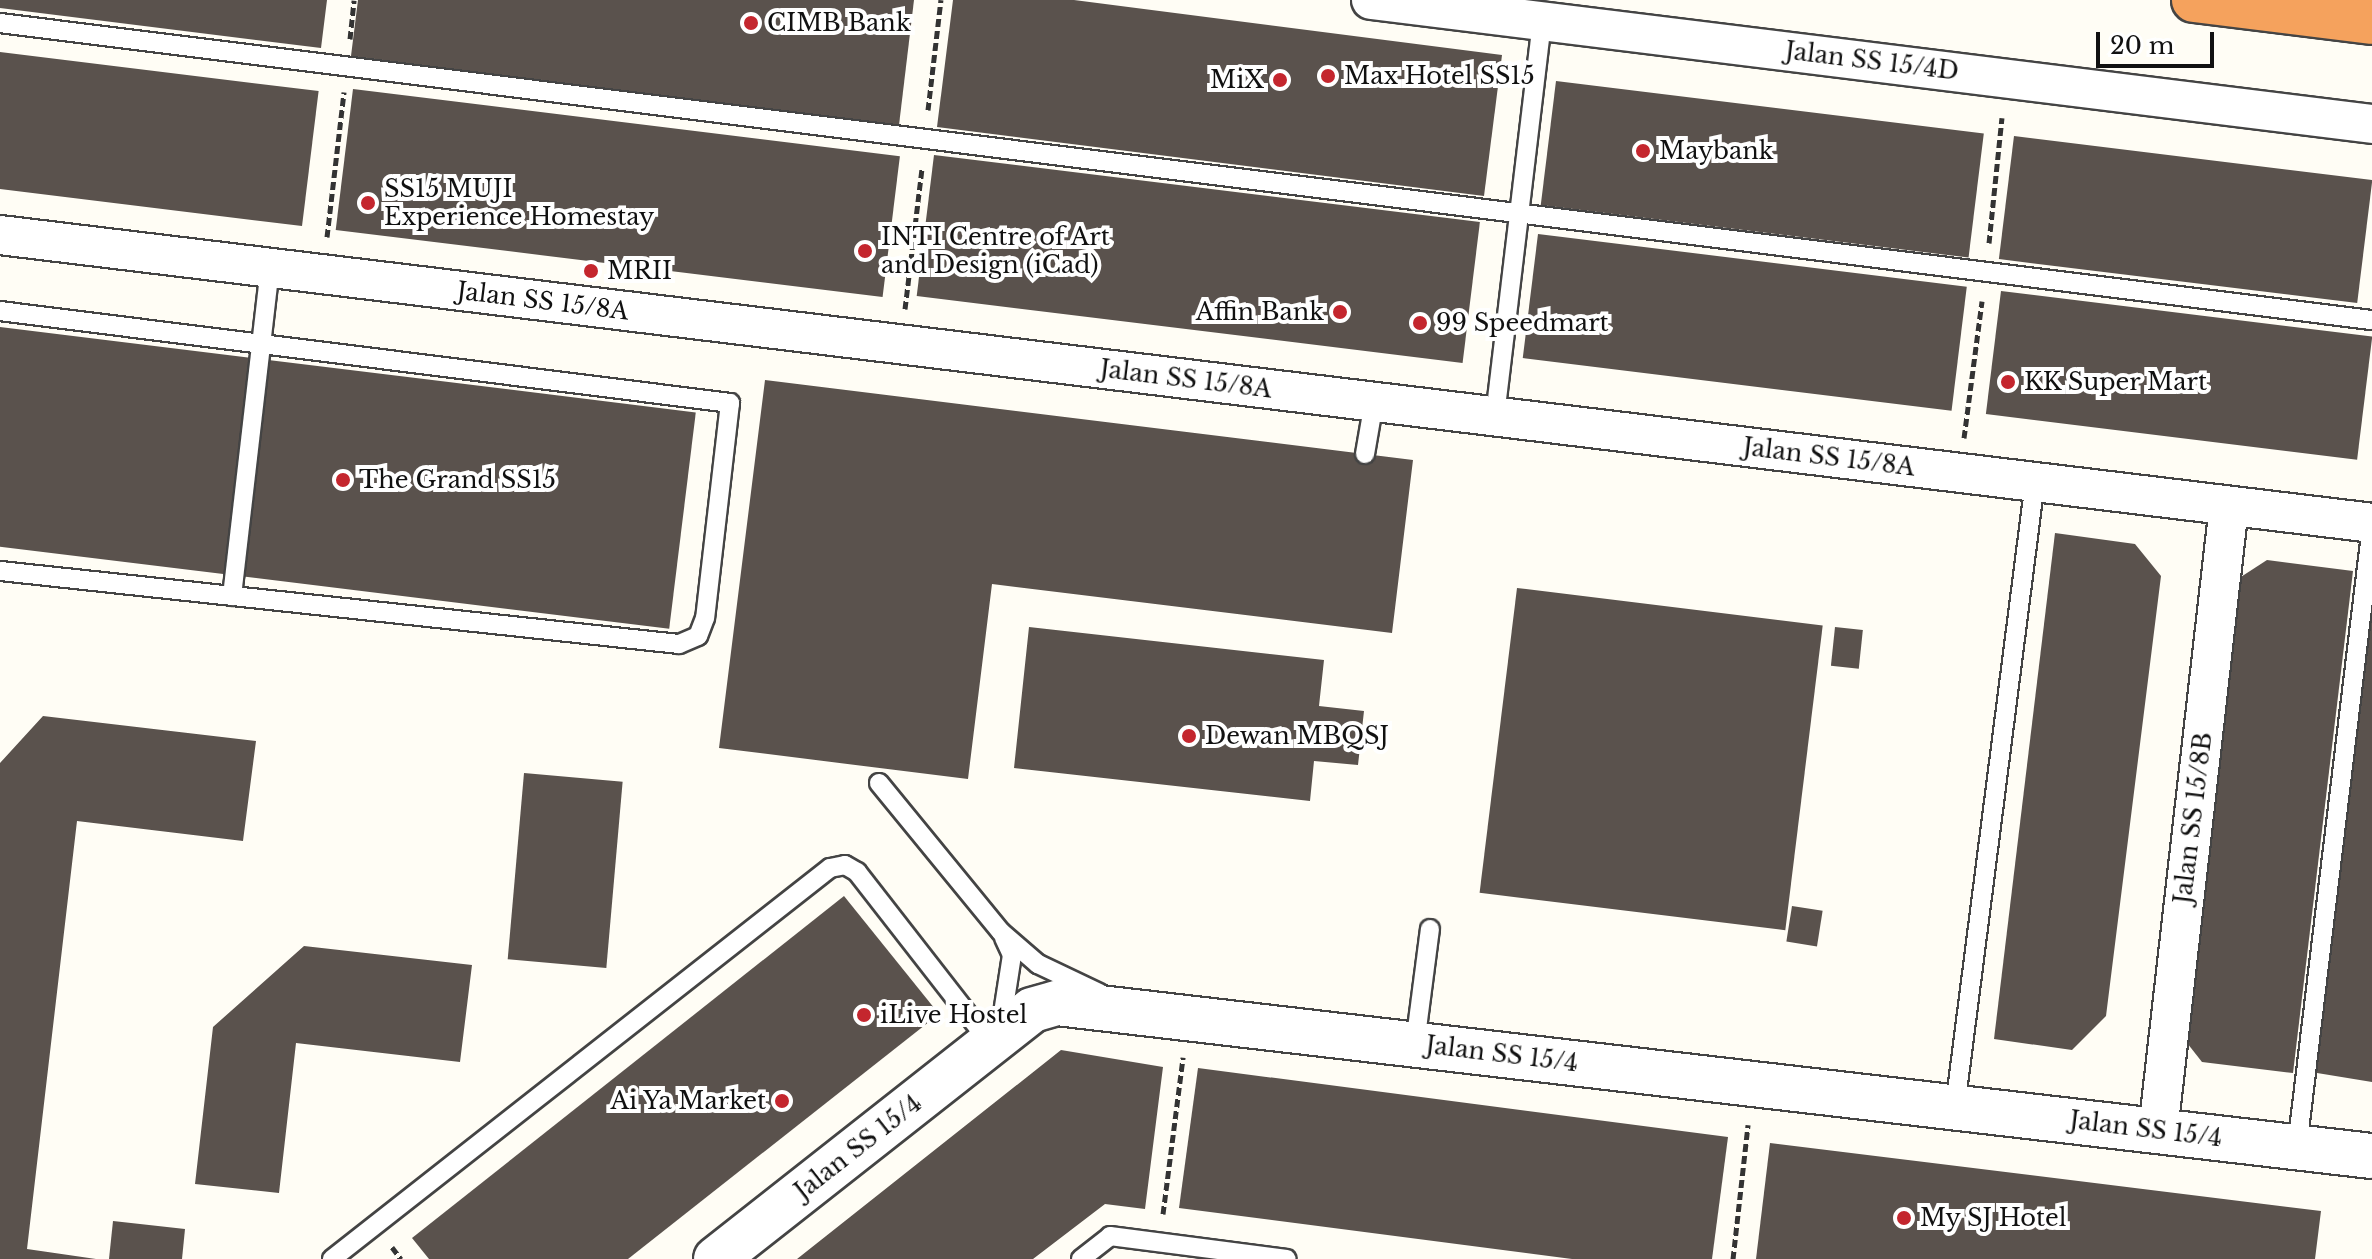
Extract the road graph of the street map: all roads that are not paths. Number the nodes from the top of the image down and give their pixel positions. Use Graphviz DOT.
graph roads {
  1 [pos="1371,0"];
  2 [pos="2194,0"];
  3 [pos="1544,10"];
  4 [pos="2372,22"];
  5 [pos="0,23"];
  6 [pos="2372,124"];
  7 [pos="1519,214"];
  8 [pos="0,235"];
  9 [pos="270,268"];
  10 [pos="0,311"];
  11 [pos="2372,320"];
  12 [pos="263,344"];
  13 [pos="1374,402"];
  14 [pos="1495,416"];
  15 [pos="1365,454"];
  16 [pos="2035,482"];
  17 [pos="2229,506"];
  18 [pos="2372,524"];
  19 [pos="0,571"];
  20 [pos="232,596"];
  21 [pos="879,783"];
  22 [pos="1430,929"];
  23 [pos="1001,932"];
  24 [pos="1133,1011"];
  25 [pos="993,1040"];
  26 [pos="1415,1044"];
  27 [pos="1955,1107"];
  28 [pos="2158,1131"];
  29 [pos="2297,1147"];
  30 [pos="2372,1156"];
  31 [pos="332,1259"];
  32 [pos="716,1259"];
  33 [pos="1081,1259"];
  34 [pos="1287,1259"];
  1 -- 3 [label="street, Jalan SS 15/4D"];
  2 -- 4 [label="highway"];
  3 -- 6 [label="street, Jalan SS 15/4D"];
  3 -- 7 [label="lane"];
  5 -- 7 [label="lane"];
  7 -- 11 [label="lane"];
  7 -- 14 [label="lane"];
  8 -- 9 [label="street, Jalan SS 15/8A"];
  9 -- 12 [label="lane"];
  9 -- 13 [label="street, Jalan SS 15/8A"];
  10 -- 12 [label="lane"];
  12 -- 20 [label="lane"];
  12 -- 20 [label="lane"];
  13 -- 14 [label="street, Jalan SS 15/8A"];
  13 -- 15 [label="lane"];
  14 -- 16 [label="street, Jalan SS 15/8A"];
  16 -- 17 [label="street, Jalan SS 15/8A"];
  16 -- 27 [label="lane"];
  17 -- 18 [label="street, Jalan SS 15/8A"];
  17 -- 28 [label="street, Jalan SS 15/8B"];
  18 -- 29 [label="lane"];
  19 -- 20 [label="lane"];
  21 -- 23 [label="lane"];
  22 -- 26 [label="lane"];
  23 -- 24 [label="lane"];
  23 -- 25 [label="lane"];
  24 -- 25 [label="street, Jalan SS 15/4"];
  24 -- 26 [label="street, Jalan SS 15/4"];
  25 -- 31 [label="lane"];
  25 -- 32 [label="street, Jalan SS 15/4"];
  26 -- 27 [label="street, Jalan SS 15/4"];
  27 -- 28 [label="street, Jalan SS 15/4"];
  28 -- 29 [label="street, Jalan SS 15/4"];
  29 -- 30 [label="street, Jalan SS 15/4"];
  33 -- 34 [label="lane"];
}
